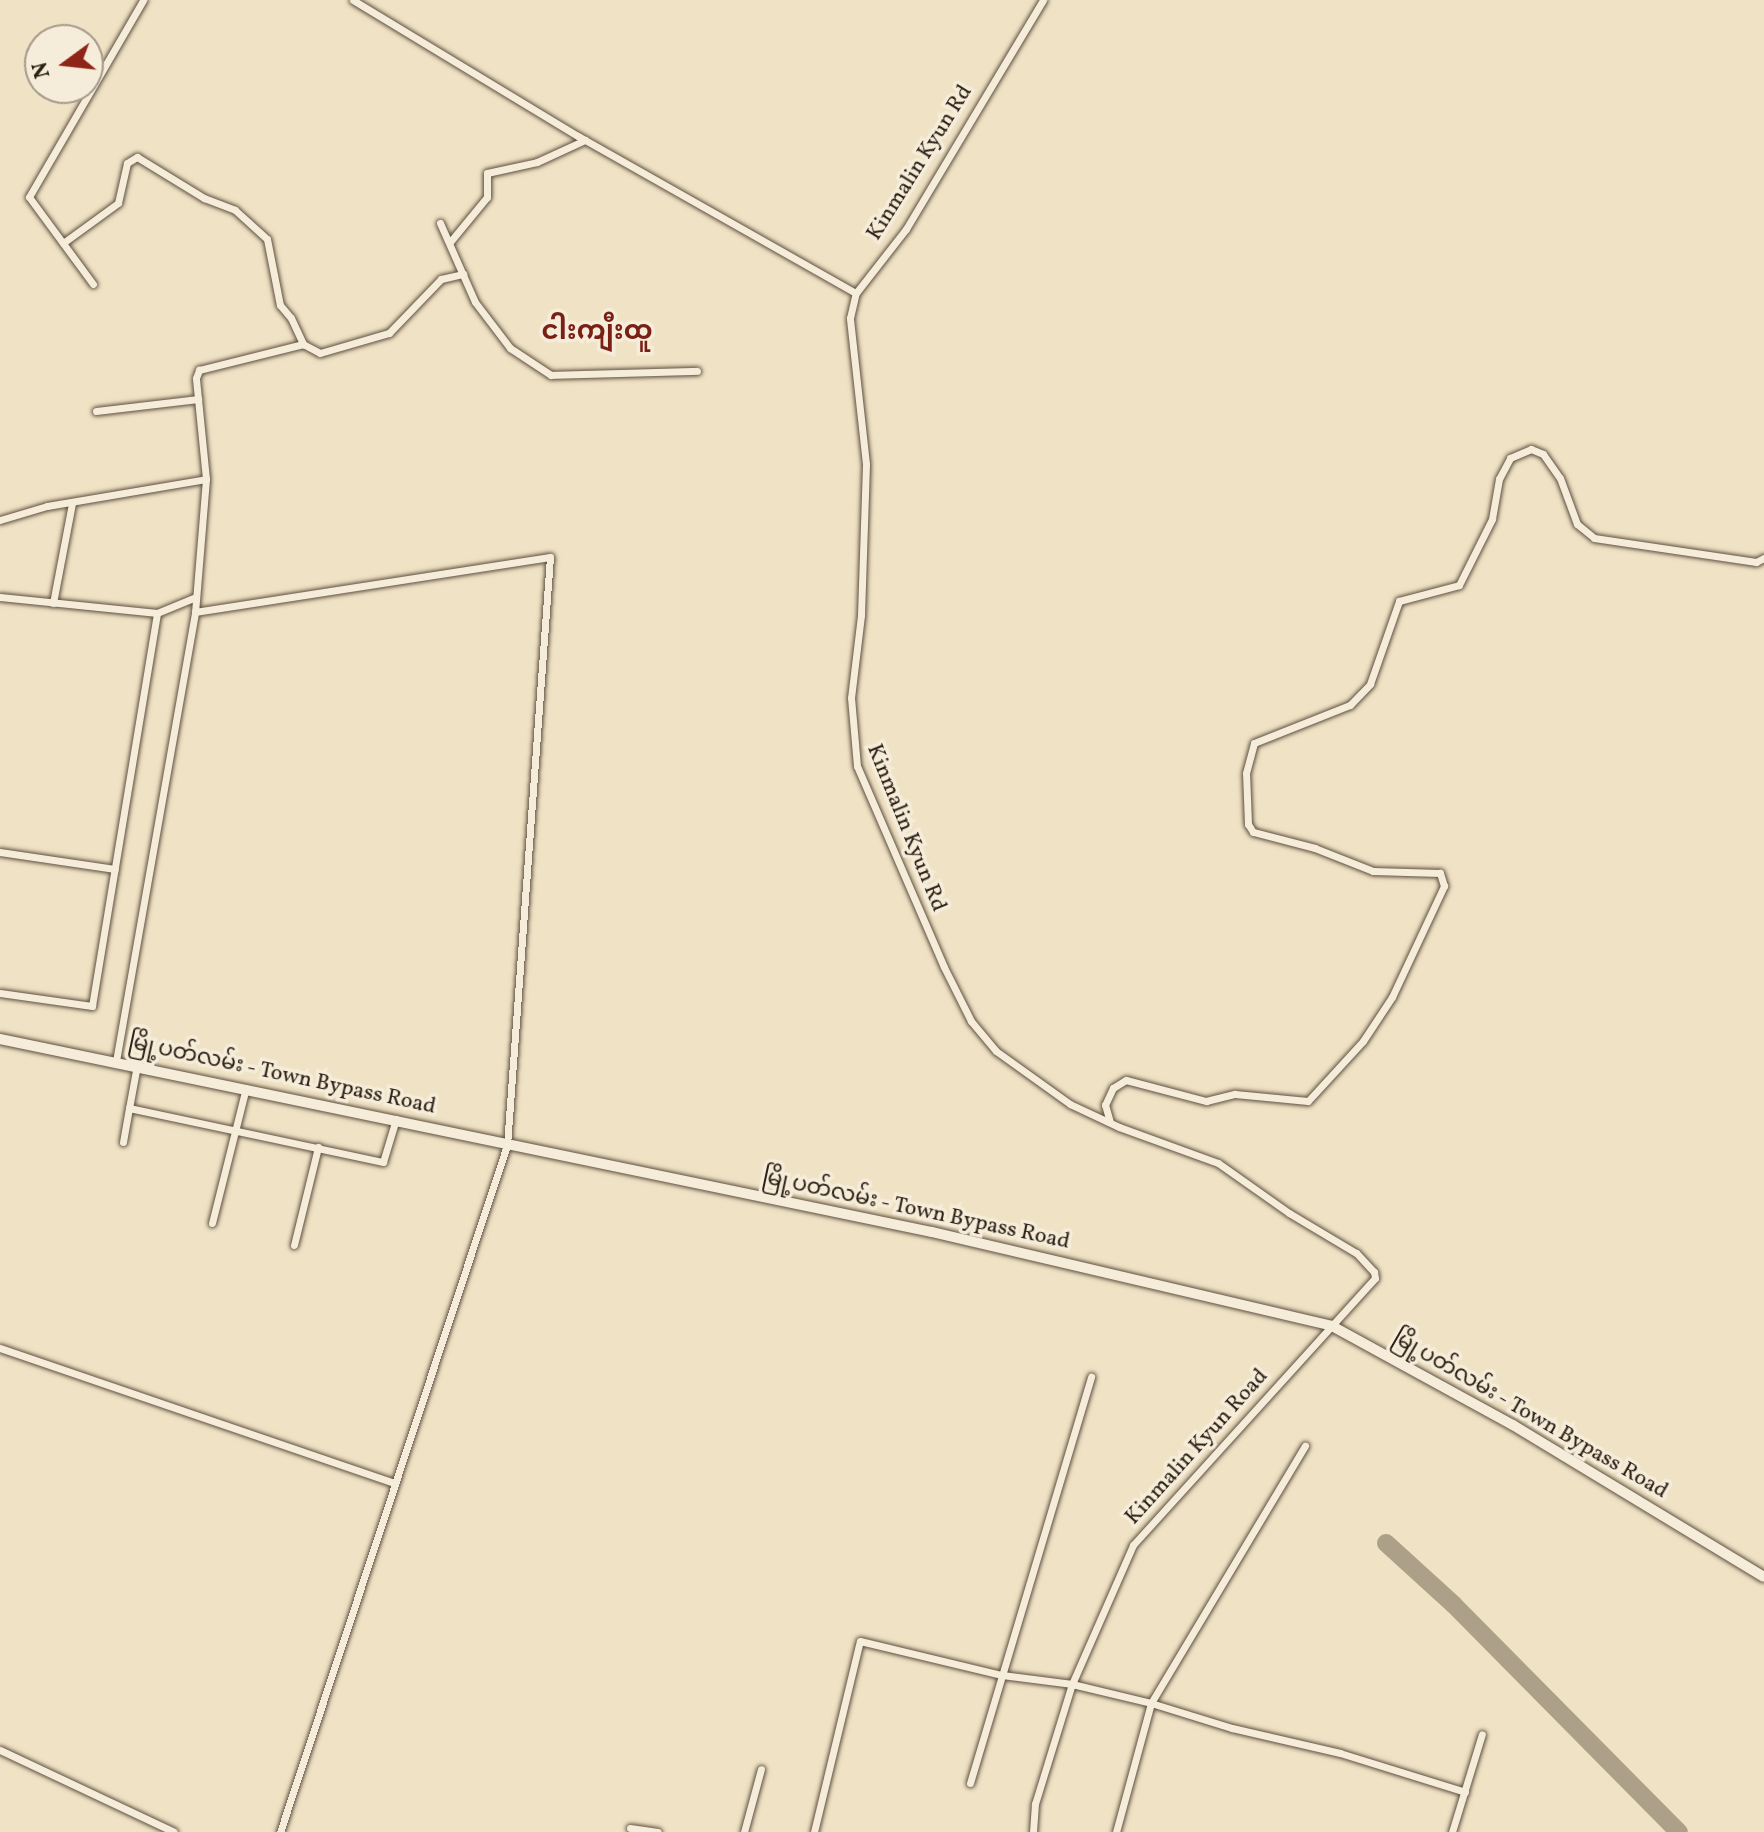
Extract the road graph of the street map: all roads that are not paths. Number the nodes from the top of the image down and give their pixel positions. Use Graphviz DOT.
graph roads {
  1 [pos="143,0"];
  2 [pos="353,0"];
  3 [pos="1043,0"];
  4 [pos="585,140"];
  5 [pos="440,223"];
  6 [pos="450,242"];
  7 [pos="63,243"];
  8 [pos="463,274"];
  9 [pos="93,284"];
  10 [pos="856,293"];
  11 [pos="303,344"];
  12 [pos="697,371"];
  13 [pos="198,399"];
  14 [pos="96,411"];
  15 [pos="206,479"];
  16 [pos="72,503"];
  17 [pos="0,520"];
  18 [pos="1764,558"];
  19 [pos="0,597"];
  20 [pos="196,597"];
  21 [pos="53,603"];
  22 [pos="195,612"];
  23 [pos="157,613"];
  24 [pos="0,852"];
  25 [pos="115,869"];
  26 [pos="0,993"];
  27 [pos="0,1039"];
  28 [pos="116,1061"];
  29 [pos="137,1065"];
  30 [pos="246,1088"];
  31 [pos="129,1108"];
  32 [pos="396,1119"];
  33 [pos="1111,1123"];
  34 [pos="236,1131"];
  35 [pos="123,1142"];
  36 [pos="507,1145"];
  37 [pos="318,1147"];
  38 [pos="212,1223"];
  39 [pos="294,1245"];
  40 [pos="1332,1326"];
  41 [pos="0,1348"];
  42 [pos="1091,1377"];
  43 [pos="1305,1446"];
  44 [pos="394,1483"];
  45 [pos="1764,1577"];
  46 [pos="1002,1675"];
  47 [pos="1072,1684"];
  48 [pos="1151,1703"];
  49 [pos="1482,1734"];
  50 [pos="0,1750"];
  51 [pos="761,1769"];
  52 [pos="970,1783"];
  53 [pos="1465,1792"];
  54 [pos="630,1828"];
  55 [pos="174,1832"];
  56 [pos="280,1832"];
  57 [pos="658,1832"];
  58 [pos="744,1832"];
  59 [pos="814,1832"];
  60 [pos="1033,1832"];
  61 [pos="1116,1832"];
  62 [pos="1452,1832"];
  1 -- 7 [label="street"];
  2 -- 4 [label="street"];
  3 -- 10 [label="street, Kinmalin Kyun Rd"];
  4 -- 6 [label="street"];
  4 -- 10 [label="street"];
  5 -- 6 [label="street"];
  6 -- 8 [label="street"];
  7 -- 9 [label="street"];
  7 -- 11 [label="street"];
  8 -- 11 [label="street"];
  8 -- 12 [label="street"];
  10 -- 33 [label="street, Kinmalin Kyun Rd"];
  11 -- 13 [label="street"];
  13 -- 14 [label="street"];
  13 -- 15 [label="street"];
  15 -- 16 [label="street"];
  15 -- 20 [label="street"];
  16 -- 17 [label="street"];
  16 -- 21 [label="street"];
  18 -- 33 [label="street"];
  19 -- 21 [label="street"];
  20 -- 22 [label="street"];
  20 -- 23 [label="street"];
  21 -- 23 [label="street"];
  22 -- 28 [label="street"];
  22 -- 36 [label="street"];
  23 -- 25 [label="street"];
  24 -- 25 [label="street"];
  25 -- 26 [label="street"];
  27 -- 28 [label="main road, မြို့ပတ်လမ်း - Town Bypass Road"];
  28 -- 29 [label="main road, မြို့ပတ်လမ်း - Town Bypass Road"];
  29 -- 30 [label="main road, မြို့ပတ်လမ်း - Town Bypass Road"];
  29 -- 31 [label="street"];
  30 -- 32 [label="main road, မြို့ပတ်လမ်း - Town Bypass Road"];
  30 -- 34 [label="street"];
  31 -- 34 [label="street"];
  31 -- 35 [label="street"];
  32 -- 36 [label="main road, မြို့ပတ်လမ်း - Town Bypass Road"];
  32 -- 37 [label="street"];
  33 -- 40 [label="street, Kinmalin Kyun Rd"];
  34 -- 37 [label="street"];
  34 -- 38 [label="street"];
  36 -- 40 [label="main road, မြို့ပတ်လမ်း - Town Bypass Road"];
  36 -- 44 [label="street"];
  37 -- 39 [label="street"];
  40 -- 45 [label="main road, မြို့ပတ်လမ်း - Town Bypass Road"];
  40 -- 47 [label="street, Kinmalin Kyun Road"];
  41 -- 44 [label="street"];
  42 -- 46 [label="street"];
  43 -- 48 [label="street"];
  44 -- 56 [label="street"];
  46 -- 47 [label="street"];
  46 -- 52 [label="street"];
  46 -- 59 [label="street"];
  47 -- 48 [label="street"];
  47 -- 60 [label="street, Kinmalin Kyun Road"];
  48 -- 53 [label="street"];
  48 -- 61 [label="street"];
  49 -- 53 [label="street"];
  50 -- 55 [label="street"];
  51 -- 58 [label="street"];
  53 -- 62 [label="street"];
  54 -- 57 [label="street"];
}
